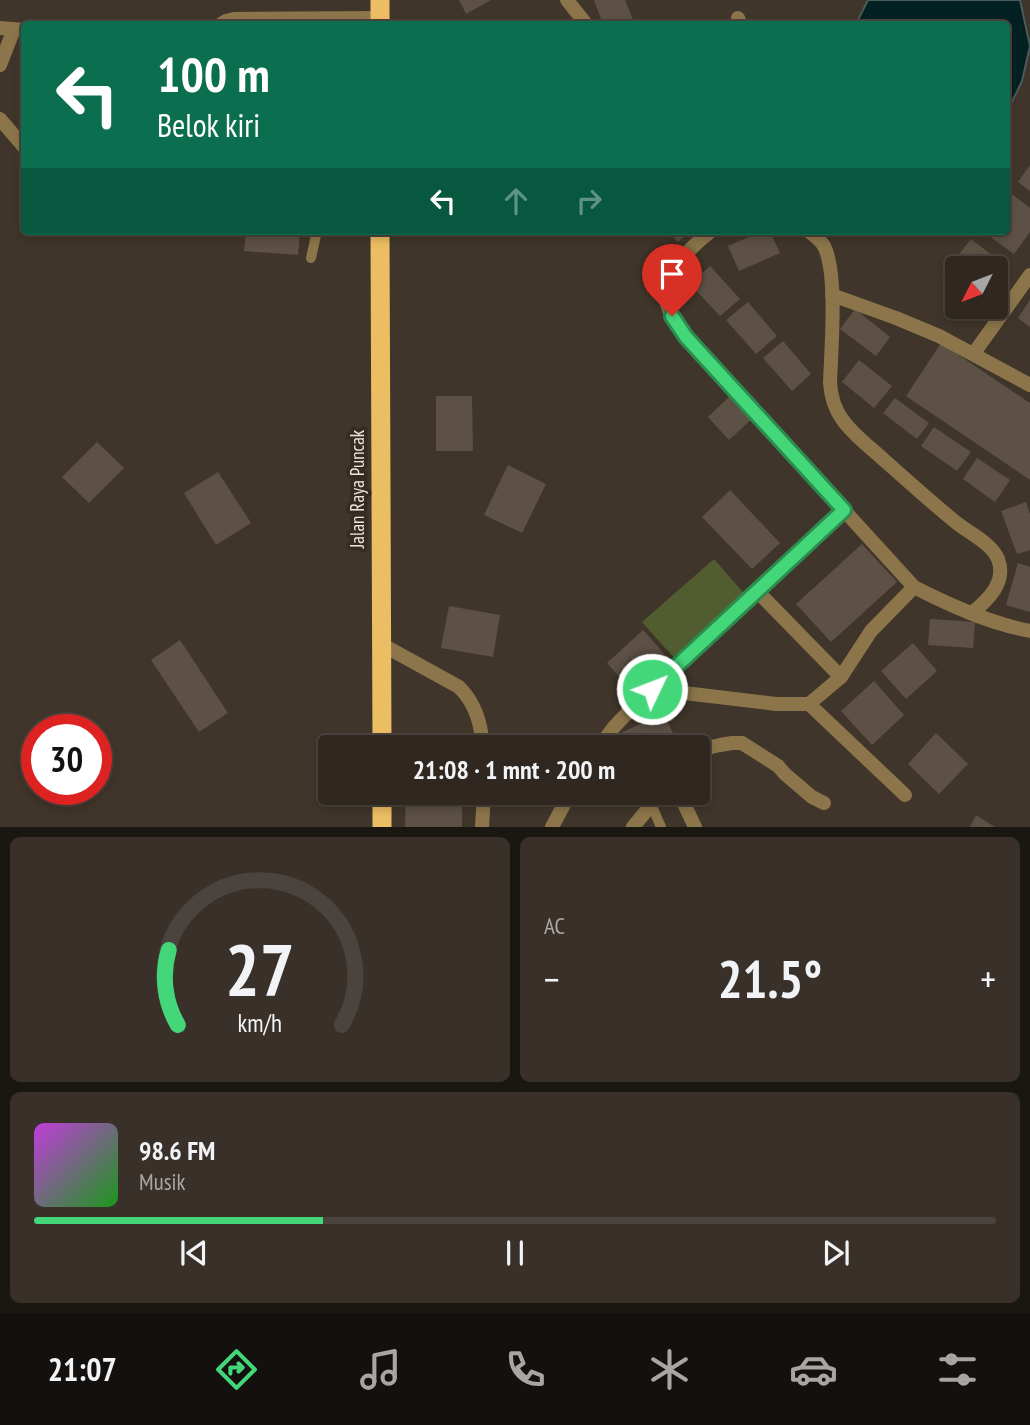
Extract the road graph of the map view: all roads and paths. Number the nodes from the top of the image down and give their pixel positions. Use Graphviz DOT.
graph roads {
  1 [pos="567,0"];
  2 [pos="380,14"];
  3 [pos="226,21"];
  4 [pos="584,21"];
  5 [pos="13,29"];
  6 [pos="0,65"];
  7 [pos="0,119"];
  8 [pos="21,144"];
  9 [pos="316,235"];
  10 [pos="380,235"];
  11 [pos="706,235"];
  12 [pos="813,235"];
  13 [pos="311,258"];
  14 [pos="1030,275"];
  15 [pos="832,295"];
  16 [pos="974,353"];
  17 [pos="1030,385"];
  18 [pos="844,510"];
  19 [pos="914,587"];
  20 [pos="757,591"];
  21 [pos="972,613"];
  22 [pos="1030,631"];
  23 [pos="381,644"];
  24 [pos="841,677"];
  25 [pos="652,689"];
  26 [pos="809,704"];
  27 [pos="382,735"];
  28 [pos="480,735"];
  29 [pos="608,735"];
  30 [pos="710,748"];
  31 [pos="905,795"];
  32 [pos="824,803"];
  33 [pos="382,805"];
  34 [pos="483,805"];
  35 [pos="564,805"];
  36 [pos="650,805"];
  37 [pos="657,805"];
  38 [pos="685,805"];
  39 [pos="382,827"];
  40 [pos="482,827"];
  41 [pos="552,827"];
  42 [pos="633,827"];
  43 [pos="661,827"];
  44 [pos="695,827"];
  1 -- 4 [label="street"];
  2 -- 3 [label="street"];
  5 -- 6 [label="street"];
  7 -- 8 [label="street"];
  9 -- 13 [label="lane"];
  10 -- 23 [label="highway, Jalan Raya Puncak"];
  11 -- 18 [label="street"];
  12 -- 15 [label="street"];
  14 -- 16 [label="street"];
  15 -- 16 [label="street"];
  15 -- 21 [label="street"];
  16 -- 17 [label="street"];
  18 -- 19 [label="street"];
  18 -- 20 [label="street"];
  19 -- 21 [label="street"];
  19 -- 24 [label="street"];
  20 -- 24 [label="street"];
  20 -- 25 [label="street"];
  21 -- 22 [label="street"];
  23 -- 27 [label="highway, Jalan Raya Puncak"];
  23 -- 28 [label="street"];
  24 -- 26 [label="street"];
  25 -- 26 [label="street"];
  25 -- 29 [label="street"];
  26 -- 31 [label="street"];
  30 -- 32 [label="street"];
  33 -- 39 [label="highway"];
  34 -- 40 [label="street"];
  35 -- 41 [label="street"];
  36 -- 42 [label="street"];
  37 -- 43 [label="lane"];
  38 -- 44 [label="street"];
}
